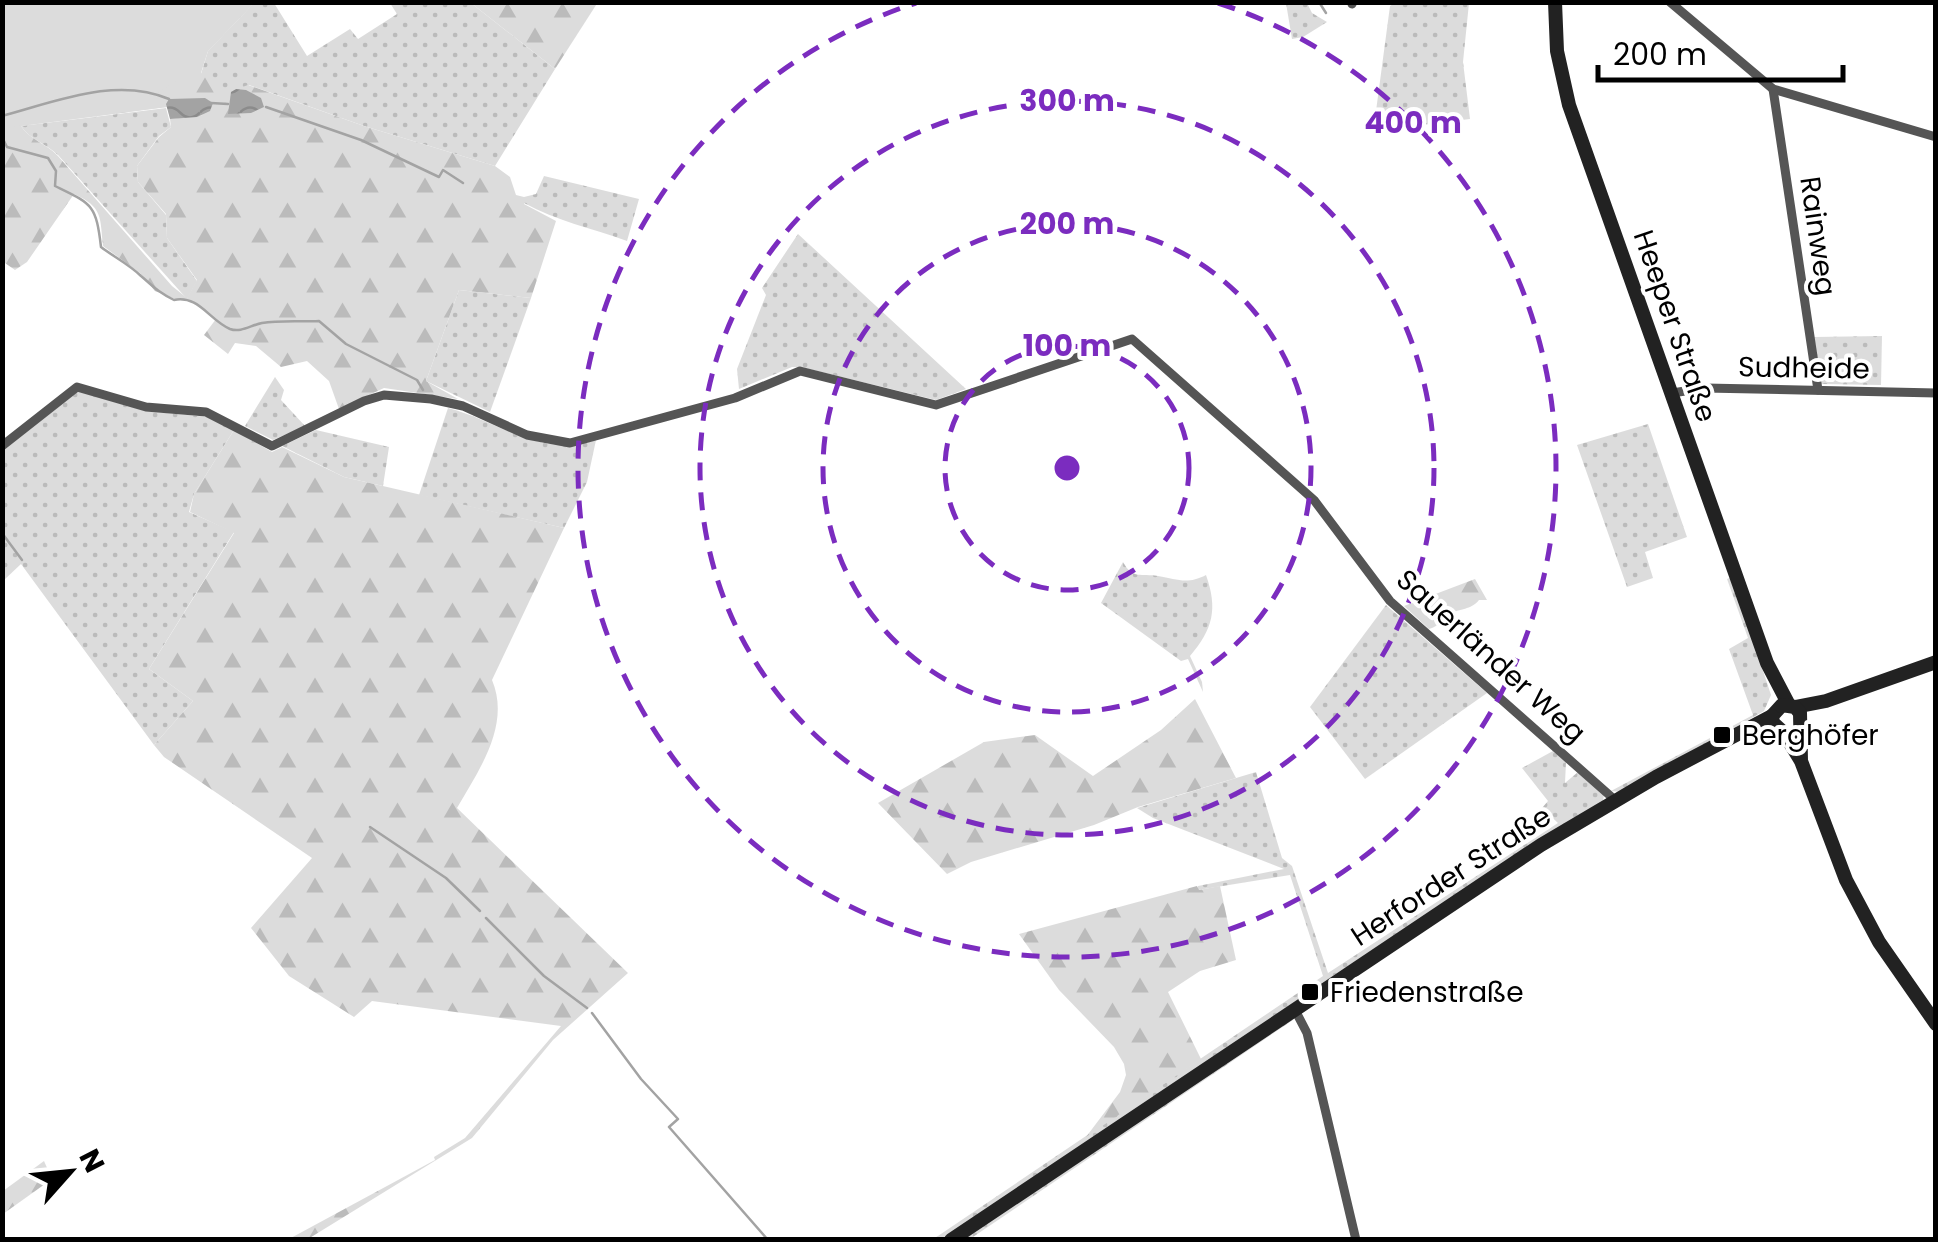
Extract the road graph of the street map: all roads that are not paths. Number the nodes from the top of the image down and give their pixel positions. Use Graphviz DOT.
graph roads {
  1 [pos="1555,2"];
  2 [pos="1670,2"];
  3 [pos="1773,88"];
  4 [pos="1936,137"];
  5 [pos="1818,390"];
  6 [pos="1936,393"];
  7 [pos="1672,394"];
  8 [pos="2,446"];
  9 [pos="1936,662"];
  10 [pos="1786,718"];
  11 [pos="1615,800"];
  12 [pos="1295,1010"];
  13 [pos="1936,1024"];
  14 [pos="951,1240"];
  15 [pos="1356,1240"];
  1 -- 7 [label="street, Heeper Straße"];
  2 -- 3 [label="street"];
  3 -- 4 [label="street"];
  3 -- 5 [label="street, Rainweg"];
  5 -- 6 [label="street, Sudheide"];
  5 -- 7 [label="street, Sudheide"];
  7 -- 10 [label="street, Heeper Straße"];
  8 -- 11 [label="street, Sauerländer Weg"];
  9 -- 10 [label="street, Herforder Straße"];
  10 -- 11 [label="street, Herforder Straße"];
  10 -- 13 [label="street, Heeper Straße"];
  11 -- 12 [label="street, Herforder Straße"];
  12 -- 14 [label="street, Herforder Straße"];
  12 -- 15 [label="street"];
}
